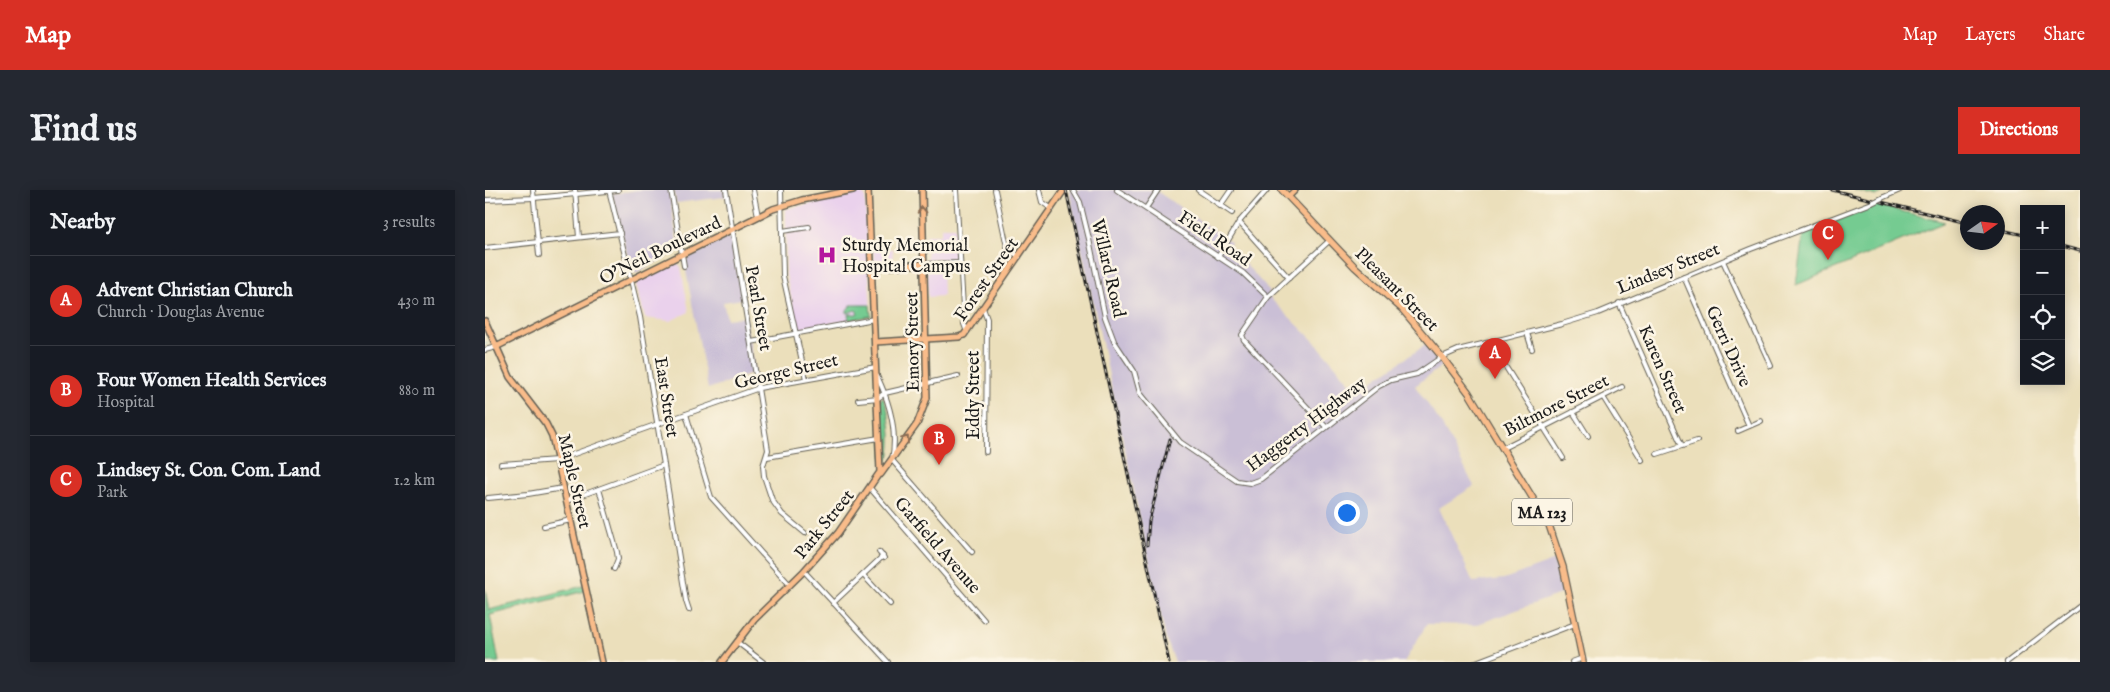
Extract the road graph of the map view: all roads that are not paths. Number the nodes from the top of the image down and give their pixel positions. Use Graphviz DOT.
graph roads {
  1 [pos="533,190"];
  2 [pos="609,190"];
  3 [pos="618,190"];
  4 [pos="671,190"];
  5 [pos="726,190"];
  6 [pos="753,190"];
  7 [pos="781,190"];
  8 [pos="853,190"];
  9 [pos="868,190"];
  10 [pos="922,190"];
  11 [pos="955,190"];
  12 [pos="995,190"];
  13 [pos="1039,190"];
  14 [pos="1064,190"];
  15 [pos="1073,190"];
  16 [pos="1117,190"];
  17 [pos="1158,190"];
  18 [pos="1198,190"];
  19 [pos="1231,190"];
  20 [pos="1267,190"];
  21 [pos="1282,190"];
  22 [pos="1295,190"];
  23 [pos="1900,190"];
  24 [pos="575,192"];
  25 [pos="819,193"];
  26 [pos="1289,196"];
  27 [pos="534,198"];
  28 [pos="485,200"];
  29 [pos="781,206"];
  30 [pos="1220,206"];
  31 [pos="1146,208"];
  32 [pos="1052,209"];
  33 [pos="1232,213"];
  34 [pos="758,216"];
  35 [pos="1239,222"];
  36 [pos="809,227"];
  37 [pos="732,229"];
  38 [pos="782,231"];
  39 [pos="620,233"];
  40 [pos="579,237"];
  41 [pos="538,241"];
  42 [pos="1329,241"];
  43 [pos="485,248"];
  44 [pos="682,254"];
  45 [pos="539,255"];
  46 [pos="1019,257"];
  47 [pos="1219,257"];
  48 [pos="1723,261"];
  49 [pos="960,262"];
  50 [pos="924,264"];
  51 [pos="684,266"];
  52 [pos="871,268"];
  53 [pos="1684,277"];
  54 [pos="1289,278"];
  55 [pos="631,279"];
  56 [pos="1268,297"];
  57 [pos="1619,303"];
  58 [pos="983,308"];
  59 [pos="874,319"];
  60 [pos="485,322"];
  61 [pos="796,332"];
  62 [pos="967,332"];
  63 [pos="1527,333"];
  64 [pos="926,339"];
  65 [pos="751,342"];
  66 [pos="875,342"];
  67 [pos="1490,342"];
  68 [pos="496,347"];
  69 [pos="1533,349"];
  70 [pos="485,350"];
  71 [pos="1121,352"];
  72 [pos="1442,357"];
  73 [pos="1771,366"];
  74 [pos="876,367"];
  75 [pos="877,376"];
  76 [pos="958,376"];
  77 [pos="806,379"];
  78 [pos="928,383"];
  79 [pos="1622,387"];
  80 [pos="759,388"];
  81 [pos="885,393"];
  82 [pos="1603,397"];
  83 [pos="878,398"];
  84 [pos="858,400"];
  85 [pos="1573,412"];
  86 [pos="686,414"];
  87 [pos="1761,421"];
  88 [pos="658,423"];
  89 [pos="1749,426"];
  90 [pos="1326,427"];
  91 [pos="1543,427"];
  92 [pos="1738,431"];
  93 [pos="1588,436"];
  94 [pos="879,438"];
  95 [pos="1697,441"];
  96 [pos="1682,446"];
  97 [pos="1503,448"];
  98 [pos="986,452"];
  99 [pos="1657,454"];
  100 [pos="767,457"];
  101 [pos="1563,458"];
  102 [pos="557,460"];
  103 [pos="1642,460"];
  104 [pos="881,461"];
  105 [pos="891,461"];
  106 [pos="501,464"];
  107 [pos="664,465"];
  108 [pos="877,478"];
  109 [pos="563,488"];
  110 [pos="599,488"];
  111 [pos="870,488"];
  112 [pos="488,498"];
  113 [pos="566,501"];
  114 [pos="571,520"];
  115 [pos="544,526"];
  116 [pos="805,533"];
  117 [pos="879,552"];
  118 [pos="972,552"];
  119 [pos="614,569"];
  120 [pos="805,571"];
  121 [pos="863,575"];
  122 [pos="791,585"];
  123 [pos="833,602"];
  124 [pos="890,604"];
  125 [pos="2080,606"];
  126 [pos="689,610"];
  127 [pos="985,620"];
  128 [pos="1575,624"];
  129 [pos="737,642"];
  130 [pos="1583,660"];
  131 [pos="602,662"];
  132 [pos="722,662"];
  133 [pos="763,662"];
  134 [pos="888,662"];
  135 [pos="1476,662"];
  136 [pos="1572,662"];
  137 [pos="2007,662"];
  1 -- 27 [label="street"];
  2 -- 3 [label="street"];
  2 -- 24 [label="street"];
  2 -- 39 [label="street, East Street"];
  4 -- 44 [label="street"];
  5 -- 37 [label="street, Pearl Street"];
  6 -- 34 [label="street"];
  7 -- 29 [label="street"];
  8 -- 25 [label="main road, O'Neil Boulevard"];
  9 -- 52 [label="main road, Park Street"];
  50 -- 10 [label="main road, Emory Street, one-way"];
  11 -- 49 [label="street"];
  12 -- 46 [label="street"];
  13 -- 32 [label="street"];
  14 -- 32 [label="main road, Forest Street"];
  15 -- 71 [label="street, Willard Road"];
  16 -- 31 [label="street, Field Road"];
  17 -- 31 [label="street"];
  18 -- 30 [label="street"];
  19 -- 30 [label="street"];
  20 -- 35 [label="street"];
  21 -- 26 [label="highway, Pleasant Street / MA 123"];
  22 -- 26 [label="main road"];
  23 -- 48 [label="street, Lindsey Street, bridge"];
  24 -- 27 [label="street"];
  24 -- 40 [label="street"];
  25 -- 29 [label="main road, O'Neil Boulevard"];
  26 -- 42 [label="highway, Pleasant Street / MA 123"];
  27 -- 28 [label="street"];
  27 -- 41 [label="street"];
  29 -- 34 [label="main road, O'Neil Boulevard"];
  29 -- 38 [label="street"];
  30 -- 33 [label="street"];
  31 -- 47 [label="street, Field Road"];
  32 -- 46 [label="main road, Forest Street"];
  34 -- 37 [label="main road, O'Neil Boulevard"];
  35 -- 47 [label="street"];
  35 -- 54 [label="street"];
  36 -- 38 [label="street"];
  37 -- 44 [label="main road, O'Neil Boulevard"];
  37 -- 65 [label="street, Pearl Street"];
  38 -- 61 [label="street"];
  39 -- 40 [label="street"];
  39 -- 55 [label="street, East Street"];
  40 -- 41 [label="street"];
  41 -- 43 [label="street"];
  41 -- 45 [label="street"];
  42 -- 54 [label="street"];
  42 -- 72 [label="highway, Pleasant Street / MA 123"];
  44 -- 51 [label="street"];
  44 -- 55 [label="main road, O'Neil Boulevard"];
  46 -- 58 [label="main road, Forest Street"];
  47 -- 56 [label="street, Field Road"];
  48 -- 53 [label="street, Lindsey Street"];
  48 -- 73 [label="street"];
  49 -- 50 [label="street"];
  49 -- 62 [label="street"];
  50 -- 52 [label="main road"];
  50 -- 64 [label="main road, Emory Street"];
  52 -- 59 [label="main road, Park Street"];
  53 -- 57 [label="street, Lindsey Street"];
  53 -- 89 [label="street, Gerri Drive"];
  54 -- 56 [label="street"];
  55 -- 68 [label="main road, O'Neil Boulevard"];
  55 -- 88 [label="street, East Street"];
  56 -- 90 [label="street"];
  57 -- 63 [label="street, Lindsey Street"];
  57 -- 96 [label="street, Karen Street"];
  58 -- 62 [label="main road, Forest Street"];
  58 -- 98 [label="street, Eddy Street"];
  59 -- 61 [label="street"];
  59 -- 66 [label="main road, Park Street"];
  60 -- 68 [label="main road, Maple Street"];
  61 -- 65 [label="street"];
  61 -- 77 [label="street"];
  62 -- 64 [label="main road, Forest Street"];
  63 -- 67 [label="street, Lindsey Street"];
  63 -- 69 [label="street"];
  64 -- 66 [label="main road, Forest Street"];
  64 -- 78 [label="main road, Emory Street"];
  65 -- 80 [label="street, Pearl Street"];
  66 -- 74 [label="main road, Park Street"];
  67 -- 72 [label="street, Lindsey Street"];
  67 -- 91 [label="street"];
  68 -- 70 [label="street, O'Neil Boulevard"];
  68 -- 102 [label="main road, Maple Street"];
  71 -- 90 [label="street, Haggerty Highway"];
  72 -- 90 [label="street, Haggerty Highway"];
  72 -- 97 [label="highway, Pleasant Street / MA 123"];
  74 -- 75 [label="main road, Park Street"];
  74 -- 77 [label="street, George Street"];
  75 -- 81 [label="street, Park Street"];
  75 -- 83 [label="main road, Park Street"];
  76 -- 78 [label="street"];
  77 -- 80 [label="street, George Street"];
  78 -- 81 [label="street"];
  105 -- 78 [label="main road, Emory Street, one-way"];
  79 -- 82 [label="street, Biltmore Street"];
  80 -- 86 [label="street, George Street"];
  80 -- 100 [label="street, Pearl Street"];
  81 -- 83 [label="street"];
  81 -- 105 [label="street, Park Street"];
  82 -- 85 [label="street, Biltmore Street"];
  82 -- 103 [label="street"];
  83 -- 84 [label="street"];
  83 -- 94 [label="main road, Park Street"];
  85 -- 91 [label="street, Biltmore Street"];
  85 -- 93 [label="street"];
  86 -- 88 [label="street, George Street"];
  86 -- 122 [label="street"];
  87 -- 89 [label="street"];
  88 -- 102 [label="street, George Street"];
  88 -- 107 [label="street, East Street"];
  89 -- 92 [label="street"];
  91 -- 97 [label="street, Biltmore Street"];
  91 -- 101 [label="street"];
  94 -- 100 [label="street"];
  94 -- 104 [label="main road, Park Street"];
  95 -- 96 [label="street"];
  96 -- 99 [label="street"];
  97 -- 128 [label="highway, Pleasant Street / MA 123"];
  100 -- 116 [label="street, Pearl Street"];
  102 -- 106 [label="street, George Street"];
  102 -- 109 [label="main road, Maple Street"];
  104 -- 105 [label="main road"];
  104 -- 108 [label="main road, Park Street"];
  105 -- 108 [label="main road, Emory Street"];
  105 -- 118 [label="street"];
  107 -- 110 [label="street"];
  107 -- 126 [label="street, East Street"];
  108 -- 111 [label="main road, Park Street"];
  109 -- 112 [label="street"];
  109 -- 113 [label="main road, Maple Street"];
  110 -- 113 [label="street"];
  110 -- 119 [label="street"];
  111 -- 120 [label="main road, Park Street"];
  111 -- 127 [label="street, Garfield Avenue"];
  113 -- 114 [label="main road, Maple Street"];
  114 -- 115 [label="street"];
  114 -- 131 [label="main road, Maple Street"];
  117 -- 121 [label="street"];
  120 -- 122 [label="main road, Park Street"];
  120 -- 123 [label="street"];
  121 -- 123 [label="street"];
  121 -- 124 [label="street"];
  122 -- 129 [label="main road, Park Street"];
  123 -- 134 [label="street"];
  125 -- 137 [label="street"];
  128 -- 130 [label="highway, Pleasant Street / MA 123"];
  128 -- 135 [label="street"];
  129 -- 132 [label="main road, Park Street"];
  129 -- 133 [label="street"];
  130 -- 136 [label="street"];
}
